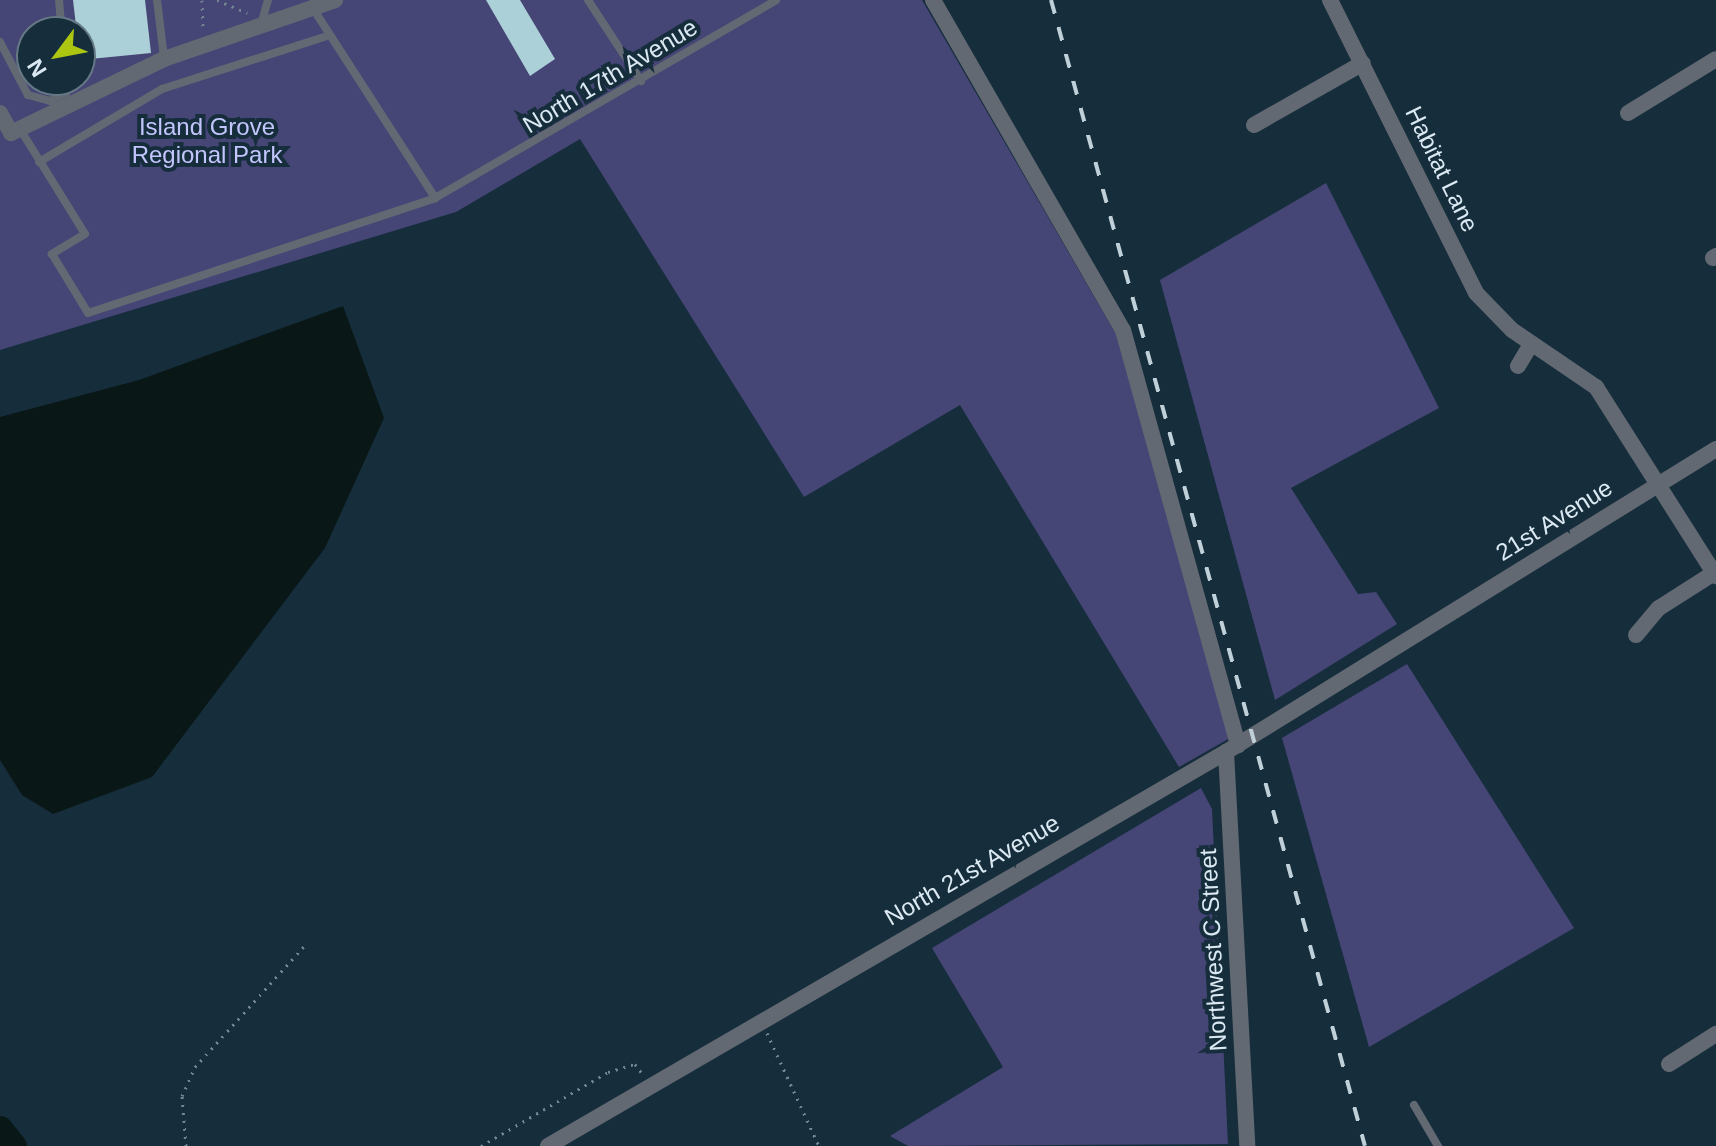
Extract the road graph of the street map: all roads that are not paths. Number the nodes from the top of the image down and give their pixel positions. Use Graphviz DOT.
graph roads {
  1 [pos="157,0"];
  2 [pos="335,0"];
  3 [pos="588,0"];
  4 [pos="776,0"];
  5 [pos="933,0"];
  6 [pos="1330,0"];
  7 [pos="262,1"];
  8 [pos="314,10"];
  9 [pos="255,21"];
  10 [pos="330,35"];
  11 [pos="0,42"];
  12 [pos="164,59"];
  13 [pos="1716,59"];
  14 [pos="1363,63"];
  15 [pos="641,81"];
  16 [pos="63,96"];
  17 [pos="53,106"];
  18 [pos="0,113"];
  19 [pos="1628,113"];
  20 [pos="1254,125"];
  21 [pos="16,131"];
  22 [pos="39,162"];
  23 [pos="435,198"];
  24 [pos="1531,344"];
  25 [pos="1518,366"];
  26 [pos="1716,449"];
  27 [pos="1659,484"];
  28 [pos="1715,575"];
  29 [pos="1418,632"];
  30 [pos="1636,635"];
  31 [pos="1232,749"];
  32 [pos="1716,1034"];
  33 [pos="1669,1064"];
  34 [pos="1414,1105"];
  35 [pos="548,1146"];
  36 [pos="1246,1146"];
  37 [pos="1438,1146"];
  1 -- 12 [label="lane"];
  2 -- 8 [label="street"];
  3 -- 15 [label="lane"];
  4 -- 15 [label="lane, North 17th Avenue"];
  5 -- 31 [label="street, Northwest C Street"];
  6 -- 14 [label="street, Habitat Lane"];
  7 -- 9 [label="lane"];
  8 -- 9 [label="street"];
  8 -- 10 [label="lane"];
  9 -- 12 [label="street"];
  10 -- 22 [label="lane"];
  10 -- 23 [label="lane"];
  11 -- 17 [label="lane"];
  12 -- 17 [label="street"];
  13 -- 19 [label="street"];
  14 -- 20 [label="street"];
  14 -- 24 [label="street, Habitat Lane"];
  15 -- 23 [label="lane, North 17th Avenue"];
  16 -- 17 [label="lane"];
  17 -- 21 [label="street"];
  18 -- 21 [label="street"];
  21 -- 22 [label="lane"];
  22 -- 23 [label="lane, North 17th Avenue"];
  24 -- 25 [label="street"];
  24 -- 27 [label="street, Habitat Lane"];
  26 -- 27 [label="street, 21st Avenue"];
  27 -- 28 [label="street, Habitat Lane"];
  27 -- 29 [label="street, 21st Avenue"];
  28 -- 30 [label="street"];
  29 -- 31 [label="street, North 21st Avenue"];
  31 -- 35 [label="street, North 21st Avenue"];
  31 -- 36 [label="street, Northwest C Street"];
  32 -- 33 [label="street"];
  34 -- 37 [label="lane"];
}
